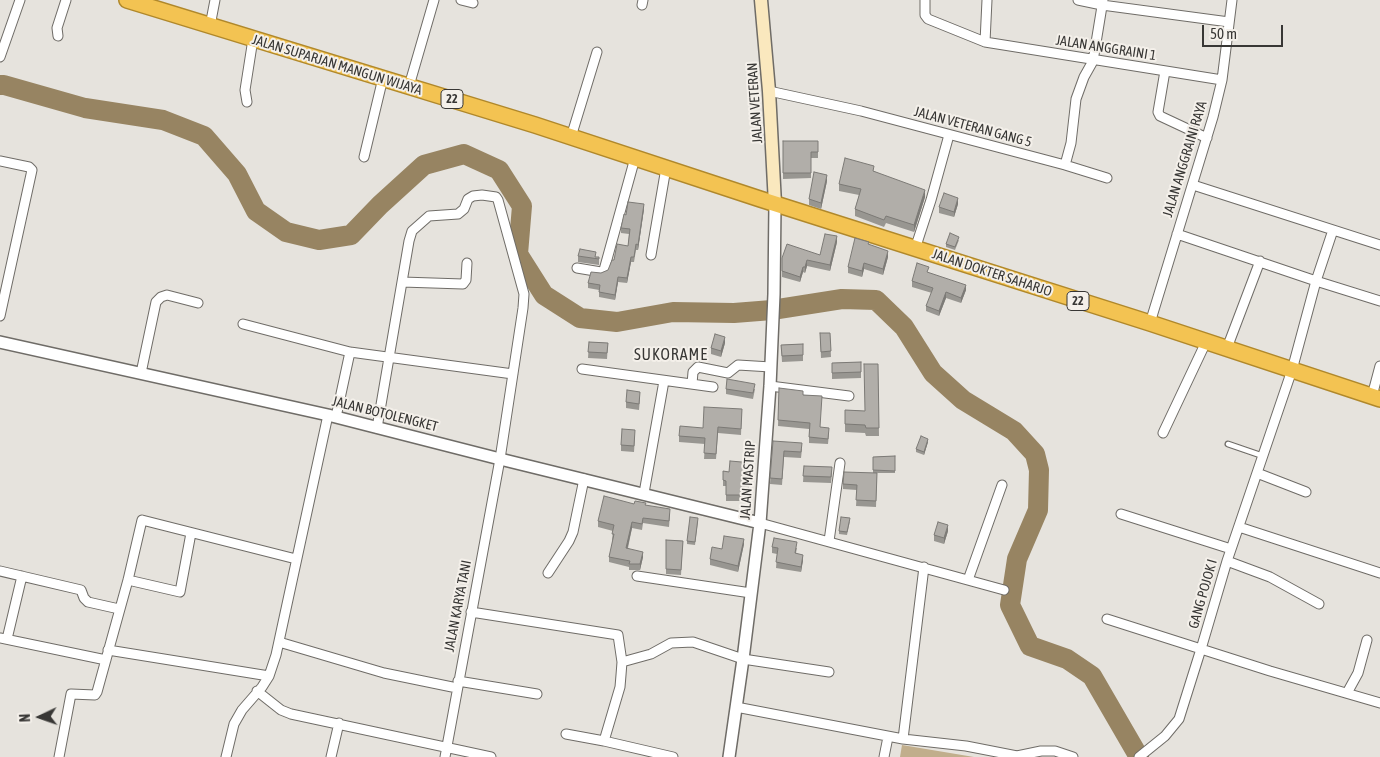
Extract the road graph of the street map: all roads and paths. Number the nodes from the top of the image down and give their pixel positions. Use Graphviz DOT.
graph roads {
  1 [pos="20,0"];
  2 [pos="66,0"];
  3 [pos="215,0"];
  4 [pos="434,0"];
  5 [pos="461,0"];
  6 [pos="762,0"];
  7 [pos="925,0"];
  8 [pos="987,0"];
  9 [pos="1078,0"];
  10 [pos="1232,0"];
  11 [pos="136,1"];
  12 [pos="1102,2"];
  13 [pos="472,3"];
  14 [pos="1229,22"];
  15 [pos="210,26"];
  16 [pos="58,36"];
  17 [pos="253,39"];
  18 [pos="985,42"];
  19 [pos="597,52"];
  20 [pos="0,57"];
  21 [pos="1093,60"];
  22 [pos="1165,72"];
  23 [pos="383,78"];
  24 [pos="1222,80"];
  25 [pos="409,86"];
  26 [pos="769,91"];
  27 [pos="247,102"];
  28 [pos="949,135"];
  29 [pos="571,137"];
  30 [pos="1207,138"];
  31 [pos="364,156"];
  32 [pos="635,158"];
  33 [pos="0,162"];
  34 [pos="1065,165"];
  35 [pos="666,168"];
  36 [pos="1108,178"];
  37 [pos="1193,185"];
  38 [pos="775,204"];
  39 [pos="1333,230"];
  40 [pos="1177,234"];
  41 [pos="1380,245"];
  42 [pos="916,249"];
  43 [pos="651,255"];
  44 [pos="1260,261"];
  45 [pos="467,264"];
  46 [pos="577,268"];
  47 [pos="1316,281"];
  48 [pos="402,282"];
  49 [pos="1380,301"];
  50 [pos="198,303"];
  51 [pos="0,316"];
  52 [pos="1150,323"];
  53 [pos="243,324"];
  54 [pos="0,342"];
  55 [pos="1206,342"];
  56 [pos="1227,348"];
  57 [pos="350,352"];
  58 [pos="389,358"];
  59 [pos="1380,366"];
  60 [pos="771,368"];
  61 [pos="582,369"];
  62 [pos="1292,370"];
  63 [pos="141,373"];
  64 [pos="513,374"];
  65 [pos="664,381"];
  66 [pos="692,384"];
  67 [pos="770,386"];
  68 [pos="714,387"];
  69 [pos="849,396"];
  70 [pos="1376,398"];
  71 [pos="332,416"];
  72 [pos="377,428"];
  73 [pos="1163,433"];
  74 [pos="1228,444"];
  75 [pos="1263,456"];
  76 [pos="500,459"];
  77 [pos="840,463"];
  78 [pos="1257,473"];
  79 [pos="584,479"];
  80 [pos="1002,485"];
  81 [pos="1306,492"];
  82 [pos="644,493"];
  83 [pos="1121,514"];
  84 [pos="760,522"];
  85 [pos="1239,527"];
  86 [pos="191,533"];
  87 [pos="829,541"];
  88 [pos="1231,549"];
  89 [pos="296,558"];
  90 [pos="1227,561"];
  91 [pos="924,567"];
  92 [pos="0,571"];
  93 [pos="548,573"];
  94 [pos="1380,573"];
  95 [pos="22,576"];
  96 [pos="637,576"];
  97 [pos="128,580"];
  98 [pos="968,580"];
  99 [pos="1004,590"];
  100 [pos="752,593"];
  101 [pos="1319,604"];
  102 [pos="119,609"];
  103 [pos="471,612"];
  104 [pos="1107,619"];
  105 [pos="3,639"];
  106 [pos="1367,640"];
  107 [pos="278,642"];
  108 [pos="1201,649"];
  109 [pos="108,650"];
  110 [pos="743,659"];
  111 [pos="106,660"];
  112 [pos="622,662"];
  113 [pos="829,672"];
  114 [pos="269,676"];
  115 [pos="458,685"];
  116 [pos="257,691"];
  117 [pos="1347,693"];
  118 [pos="537,694"];
  119 [pos="1380,703"];
  120 [pos="736,707"];
  121 [pos="339,723"];
  122 [pos="566,734"];
  123 [pos="888,737"];
  124 [pos="903,739"];
  125 [pos="604,741"];
  126 [pos="446,752"];
  127 [pos="1017,756"];
  128 [pos="59,757"];
  129 [pos="226,757"];
  130 [pos="331,757"];
  131 [pos="491,757"];
  132 [pos="673,757"];
  133 [pos="729,757"];
  134 [pos="884,757"];
  135 [pos="1073,757"];
  136 [pos="1140,757"];
  1 -- 20 [label="street"];
  2 -- 16 [label="street"];
  3 -- 15 [label="street"];
  4 -- 25 [label="street"];
  5 -- 13 [label="street"];
  6 -- 26 [label="main road, JALAN VETERAN"];
  7 -- 18 [label="street, JALAN ANGGRAINI 1"];
  8 -- 18 [label="street"];
  9 -- 12 [label="street"];
  10 -- 14 [label="street, JALAN ANGGRAINI RAYA"];
  11 -- 15 [label="highway, JALAN SUPARJAN MANGUN WIJAYA / 22"];
  12 -- 14 [label="street"];
  12 -- 21 [label="street"];
  14 -- 24 [label="street, JALAN ANGGRAINI RAYA"];
  15 -- 17 [label="highway, JALAN SUPARJAN MANGUN WIJAYA / 22"];
  17 -- 23 [label="highway, JALAN SUPARJAN MANGUN WIJAYA / 22"];
  17 -- 27 [label="street"];
  18 -- 21 [label="street, JALAN ANGGRAINI 1"];
  19 -- 29 [label="street"];
  21 -- 22 [label="street, JALAN ANGGRAINI 1"];
  21 -- 34 [label="street"];
  22 -- 24 [label="street, JALAN ANGGRAINI 1"];
  22 -- 30 [label="street"];
  23 -- 25 [label="highway, JALAN SUPARJAN MANGUN WIJAYA / 22"];
  23 -- 31 [label="street"];
  24 -- 30 [label="street, JALAN ANGGRAINI RAYA"];
  25 -- 29 [label="highway, JALAN SUPARJAN MANGUN WIJAYA / 22"];
  26 -- 28 [label="street, JALAN VETERAN GANG 5"];
  26 -- 38 [label="main road, JALAN VETERAN"];
  28 -- 34 [label="street, JALAN VETERAN GANG 5"];
  28 -- 42 [label="street"];
  29 -- 32 [label="highway, JALAN SUPARJAN MANGUN WIJAYA / 22"];
  30 -- 37 [label="street, JALAN ANGGRAINI RAYA"];
  32 -- 35 [label="highway, JALAN SUPARJAN MANGUN WIJAYA / 22"];
  32 -- 46 [label="street"];
  33 -- 51 [label="street"];
  34 -- 36 [label="street, JALAN VETERAN GANG 5"];
  35 -- 38 [label="highway, JALAN SUPARJAN MANGUN WIJAYA / 22"];
  35 -- 43 [label="street"];
  37 -- 39 [label="street"];
  37 -- 40 [label="street, JALAN ANGGRAINI RAYA"];
  38 -- 42 [label="highway, JALAN DOKTER SAHARJO / 22"];
  38 -- 60 [label="street, JALAN MASTRIP"];
  39 -- 41 [label="street"];
  39 -- 47 [label="street, GANG POJOK I"];
  40 -- 44 [label="street"];
  40 -- 52 [label="street, JALAN ANGGRAINI RAYA"];
  42 -- 52 [label="highway, JALAN DOKTER SAHARJO / 22"];
  44 -- 47 [label="street"];
  44 -- 56 [label="street"];
  45 -- 48 [label="street"];
  47 -- 49 [label="street"];
  47 -- 62 [label="street, GANG POJOK I"];
  48 -- 58 [label="street"];
  48 -- 64 [label="street, JALAN KARYA TANI"];
  50 -- 63 [label="street"];
  52 -- 55 [label="highway, JALAN DOKTER SAHARJO / 22"];
  53 -- 57 [label="street"];
  54 -- 63 [label="street, JALAN BOTOLENGKET"];
  55 -- 56 [label="highway, JALAN DOKTER SAHARJO / 22"];
  55 -- 73 [label="street"];
  56 -- 62 [label="highway, JALAN DOKTER SAHARJO / 22"];
  57 -- 58 [label="street"];
  57 -- 71 [label="street"];
  58 -- 64 [label="street"];
  58 -- 72 [label="street"];
  59 -- 70 [label="street"];
  60 -- 66 [label="street"];
  60 -- 67 [label="street, JALAN MASTRIP"];
  61 -- 65 [label="street"];
  62 -- 70 [label="highway, JALAN DOKTER SAHARJO / 22"];
  62 -- 75 [label="street, GANG POJOK I"];
  63 -- 71 [label="street, JALAN BOTOLENGKET"];
  64 -- 76 [label="street, JALAN KARYA TANI"];
  65 -- 66 [label="street"];
  65 -- 82 [label="street"];
  66 -- 68 [label="street"];
  67 -- 69 [label="street"];
  67 -- 84 [label="street, JALAN MASTRIP"];
  71 -- 72 [label="street, JALAN BOTOLENGKET"];
  71 -- 89 [label="street"];
  72 -- 76 [label="street, JALAN BOTOLENGKET"];
  74 -- 75 [label="lane"];
  75 -- 78 [label="street, GANG POJOK I"];
  76 -- 79 [label="street, JALAN BOTOLENGKET"];
  76 -- 103 [label="street, JALAN KARYA TANI"];
  77 -- 87 [label="street"];
  78 -- 81 [label="street"];
  78 -- 85 [label="street, GANG POJOK I"];
  79 -- 82 [label="street, JALAN BOTOLENGKET"];
  79 -- 93 [label="street"];
  80 -- 98 [label="street"];
  82 -- 84 [label="street, JALAN BOTOLENGKET"];
  83 -- 88 [label="street"];
  84 -- 87 [label="street"];
  84 -- 100 [label="street, JALAN MASTRIP"];
  85 -- 88 [label="street, GANG POJOK I"];
  85 -- 94 [label="street"];
  86 -- 89 [label="street"];
  86 -- 97 [label="street"];
  86 -- 97 [label="street"];
  87 -- 91 [label="street"];
  88 -- 90 [label="street, GANG POJOK I"];
  89 -- 107 [label="street"];
  90 -- 101 [label="street"];
  90 -- 108 [label="street, GANG POJOK I"];
  91 -- 98 [label="street"];
  91 -- 124 [label="street"];
  92 -- 95 [label="street"];
  95 -- 102 [label="street"];
  95 -- 105 [label="street"];
  96 -- 100 [label="street"];
  97 -- 102 [label="street"];
  98 -- 99 [label="street"];
  100 -- 110 [label="street, JALAN MASTRIP"];
  102 -- 109 [label="street"];
  103 -- 112 [label="street"];
  103 -- 115 [label="street, JALAN KARYA TANI"];
  104 -- 108 [label="street"];
  105 -- 111 [label="street"];
  106 -- 117 [label="street"];
  107 -- 114 [label="street"];
  107 -- 115 [label="street"];
  108 -- 117 [label="street, GANG POJOK I"];
  108 -- 136 [label="street"];
  109 -- 111 [label="street"];
  109 -- 114 [label="street"];
  110 -- 112 [label="street"];
  110 -- 113 [label="street"];
  110 -- 120 [label="street, JALAN MASTRIP"];
  111 -- 128 [label="street"];
  112 -- 125 [label="street"];
  114 -- 116 [label="street"];
  115 -- 118 [label="street"];
  115 -- 126 [label="street, JALAN KARYA TANI"];
  116 -- 121 [label="street"];
  116 -- 129 [label="street"];
  117 -- 119 [label="street, GANG POJOK I"];
  120 -- 123 [label="street"];
  120 -- 133 [label="street, JALAN MASTRIP"];
  121 -- 126 [label="street"];
  121 -- 130 [label="street"];
  122 -- 125 [label="street"];
  123 -- 124 [label="street"];
  123 -- 134 [label="street"];
  124 -- 127 [label="street"];
  125 -- 132 [label="street"];
  126 -- 131 [label="street"];
  127 -- 135 [label="street"];
}
